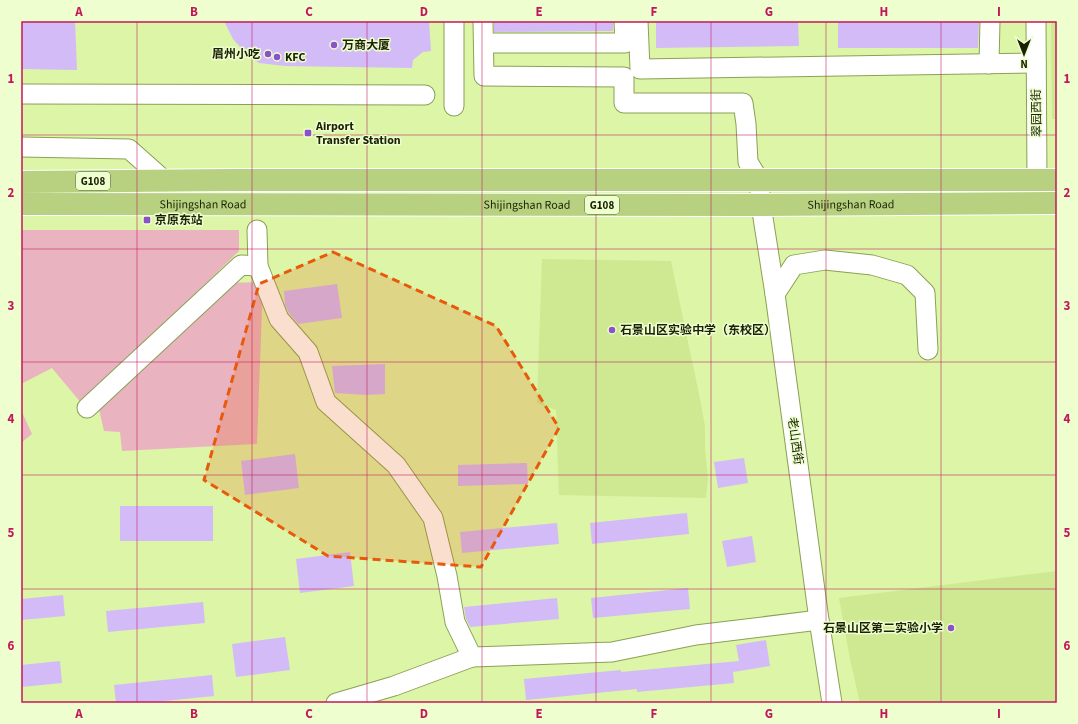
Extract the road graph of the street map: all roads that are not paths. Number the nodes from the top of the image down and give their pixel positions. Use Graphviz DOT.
graph roads {
  1 [pos="454,21"];
  2 [pos="483,21"];
  3 [pos="624,21"];
  4 [pos="638,21"];
  5 [pos="990,21"];
  6 [pos="1036,21"];
  7 [pos="484,43"];
  8 [pos="1036,63"];
  9 [pos="990,64"];
  10 [pos="21,94"];
  11 [pos="425,95"];
  12 [pos="454,106"];
  13 [pos="21,147"];
  14 [pos="759,180"];
  15 [pos="1047,180"];
  16 [pos="165,181"];
  17 [pos="21,182"];
  18 [pos="1057,203"];
  19 [pos="21,204"];
  20 [pos="761,205"];
  21 [pos="257,230"];
  22 [pos="258,266"];
  23 [pos="775,294"];
  24 [pos="928,350"];
  25 [pos="87,408"];
  26 [pos="820,620"];
  27 [pos="472,657"];
  28 [pos="336,703"];
  29 [pos="832,703"];
  1 -- 12 [label="street"];
  2 -- 7 [label="street"];
  3 -- 7 [label="street"];
  4 -- 9 [label="street"];
  5 -- 9 [label="street"];
  6 -- 8 [label="street, 翠园西街"];
  7 -- 14 [label="street"];
  8 -- 9 [label="street"];
  8 -- 15 [label="street, 翠园西街"];
  10 -- 11 [label="street"];
  13 -- 16 [label="street"];
  14 -- 15 [label="highway, Shijingshan Road / G108"];
  14 -- 16 [label="highway, Shijingshan Road / G108"];
  14 -- 20 [label="street, 老山西街"];
  16 -- 17 [label="highway, Shijingshan Road / G108"];
  18 -- 20 [label="highway, Shijingshan Road / G108"];
  19 -- 20 [label="highway, Shijingshan Road / G108"];
  20 -- 23 [label="street, 老山西街"];
  21 -- 22 [label="street"];
  22 -- 25 [label="street"];
  22 -- 27 [label="street"];
  23 -- 24 [label="street"];
  23 -- 26 [label="street, 老山西街"];
  26 -- 27 [label="street"];
  26 -- 29 [label="street, 老山西街"];
  27 -- 28 [label="street"];
}
